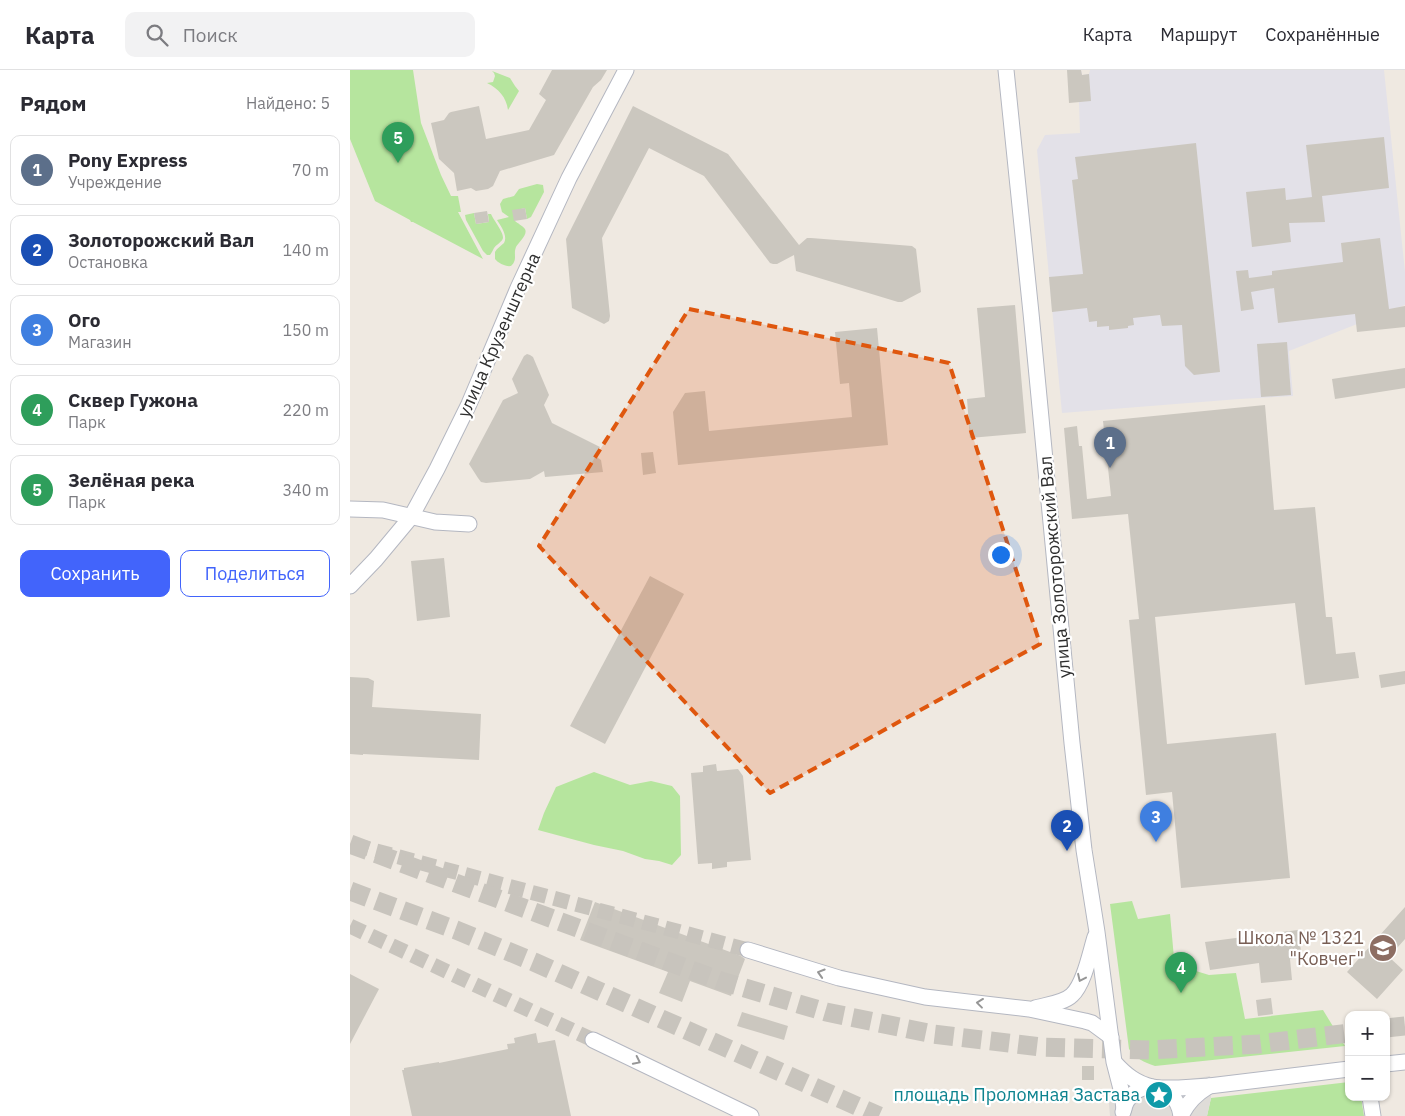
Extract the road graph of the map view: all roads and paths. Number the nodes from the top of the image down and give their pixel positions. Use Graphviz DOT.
graph roads {
  1 [pos="626,70"];
  2 [pos="1006,70"];
  3 [pos="350,509"];
  4 [pos="411,517"];
  5 [pos="469,524"];
  6 [pos="350,586"];
  7 [pos="1097,932"];
  8 [pos="748,950"];
  9 [pos="1029,1009"];
  10 [pos="1111,1038"];
  11 [pos="593,1040"];
  12 [pos="1114,1062"];
  13 [pos="1405,1062"];
  14 [pos="1390,1064"];
  15 [pos="1345,1069"];
  16 [pos="1208,1086"];
  17 [pos="1156,1087"];
  18 [pos="1371,1101"];
  19 [pos="1123,1113"];
  20 [pos="751,1116"];
  21 [pos="1181,1116"];
  22 [pos="1373,1116"];
  1 -- 4 [label="street, улица Крузенштерна"];
  2 -- 7 [label="street, улица Золоторожский Вал"];
  3 -- 4 [label="street"];
  4 -- 5 [label="street"];
  4 -- 6 [label="street, улица Крузенштерна"];
  7 -- 9 [label="street, one-way"];
  7 -- 10 [label="street, улица Золоторожский Вал"];
  9 -- 8 [label="street, one-way"];
  9 -- 10 [label="street"];
  10 -- 12 [label="street, улица Золоторожский Вал"];
  11 -- 20 [label="street, one-way"];
  12 -- 17 [label="street"];
  12 -- 19 [label="street, улица Золоторожский Вал"];
  13 -- 14 [label="street"];
  15 -- 16 [label="street"];
  16 -- 17 [label="street"];
  16 -- 21 [label="street"];
  17 -- 19 [label="street"];
  17 -- 21 [label="street"];
  18 -- 22 [label="street"];
}
